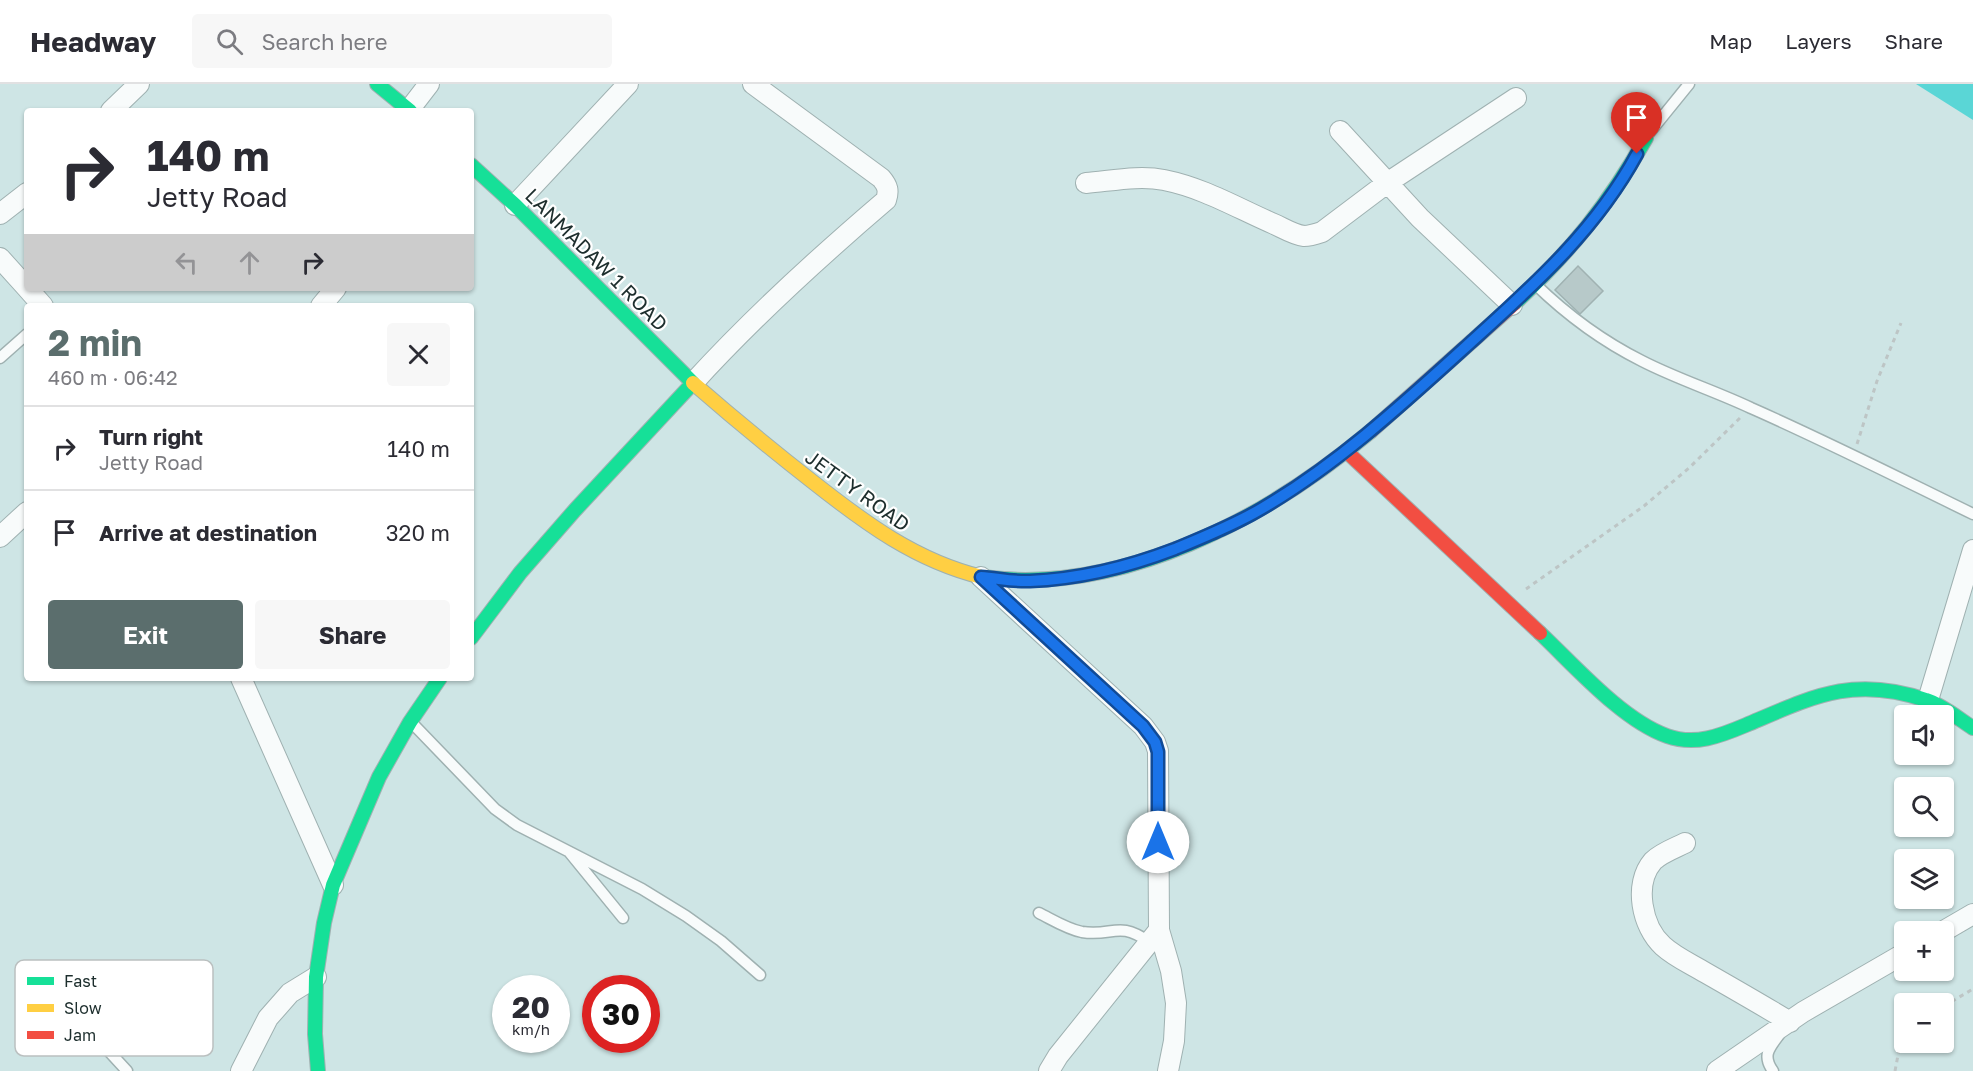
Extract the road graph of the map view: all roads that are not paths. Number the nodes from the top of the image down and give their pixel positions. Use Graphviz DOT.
graph roads {
  1 [pos="139,84"];
  2 [pos="377,84"];
  3 [pos="429,84"];
  4 [pos="628,84"];
  5 [pos="753,84"];
  6 [pos="1689,84"];
  7 [pos="1515,98"];
  8 [pos="114,108"];
  9 [pos="406,108"];
  10 [pos="412,108"];
  11 [pos="1340,131"];
  12 [pos="1646,138"];
  13 [pos="474,168"];
  14 [pos="1086,183"];
  15 [pos="1387,183"];
  16 [pos="24,195"];
  17 [pos="515,205"];
  18 [pos="0,214"];
  19 [pos="0,258"];
  20 [pos="1535,284"];
  21 [pos="24,285"];
  22 [pos="30,291"];
  23 [pos="334,291"];
  24 [pos="40,303"];
  25 [pos="324,303"];
  26 [pos="1512,305"];
  27 [pos="24,337"];
  28 [pos="0,358"];
  29 [pos="693,383"];
  30 [pos="1346,451"];
  31 [pos="1973,514"];
  32 [pos="24,515"];
  33 [pos="0,537"];
  34 [pos="1973,550"];
  35 [pos="981,577"];
  36 [pos="474,634"];
  37 [pos="242,681"];
  38 [pos="438,681"];
  39 [pos="1928,700"];
  40 [pos="410,722"];
  41 [pos="1973,728"];
  42 [pos="1685,843"];
  43 [pos="566,848"];
  44 [pos="333,885"];
  45 [pos="1039,913"];
  46 [pos="1973,914"];
  47 [pos="623,918"];
  48 [pos="1954,925"];
  49 [pos="1154,936"];
  50 [pos="1894,959"];
  51 [pos="760,975"];
  52 [pos="316,977"];
  53 [pos="1790,1022"];
  54 [pos="113,1056"];
  55 [pos="127,1071"];
  56 [pos="241,1071"];
  57 [pos="318,1071"];
  58 [pos="1049,1071"];
  59 [pos="1168,1071"];
  60 [pos="1717,1071"];
  61 [pos="1773,1071"];
  1 -- 8 [label="street"];
  2 -- 9 [label="main road"];
  3 -- 10 [label="street"];
  4 -- 17 [label="street"];
  5 -- 29 [label="street"];
  6 -- 12 [label="lane"];
  7 -- 15 [label="street"];
  11 -- 15 [label="street"];
  12 -- 20 [label="main road, JETTY ROAD"];
  13 -- 17 [label="main road, LANMADAW 1 ROAD"];
  14 -- 15 [label="street"];
  15 -- 26 [label="street"];
  16 -- 18 [label="street"];
  17 -- 29 [label="main road, LANMADAW 1 ROAD"];
  19 -- 21 [label="street"];
  20 -- 26 [label="main road, JETTY ROAD"];
  20 -- 31 [label="lane"];
  22 -- 24 [label="street"];
  23 -- 25 [label="street"];
  26 -- 30 [label="main road, JETTY ROAD"];
  27 -- 28 [label="lane"];
  29 -- 35 [label="main road, JETTY ROAD"];
  29 -- 36 [label="main road"];
  30 -- 35 [label="main road, JETTY ROAD"];
  30 -- 39 [label="main road"];
  32 -- 33 [label="street"];
  34 -- 39 [label="street"];
  35 -- 49 [label="street"];
  37 -- 44 [label="street"];
  38 -- 40 [label="main road"];
  39 -- 41 [label="main road"];
  40 -- 43 [label="lane"];
  40 -- 44 [label="main road"];
  42 -- 53 [label="street"];
  43 -- 47 [label="lane"];
  43 -- 51 [label="lane"];
  44 -- 52 [label="main road"];
  45 -- 49 [label="lane"];
  46 -- 48 [label="street"];
  49 -- 58 [label="street"];
  49 -- 59 [label="street"];
  50 -- 53 [label="street"];
  52 -- 56 [label="street"];
  52 -- 57 [label="main road"];
  53 -- 60 [label="street"];
  53 -- 61 [label="lane"];
  54 -- 55 [label="lane"];
}
